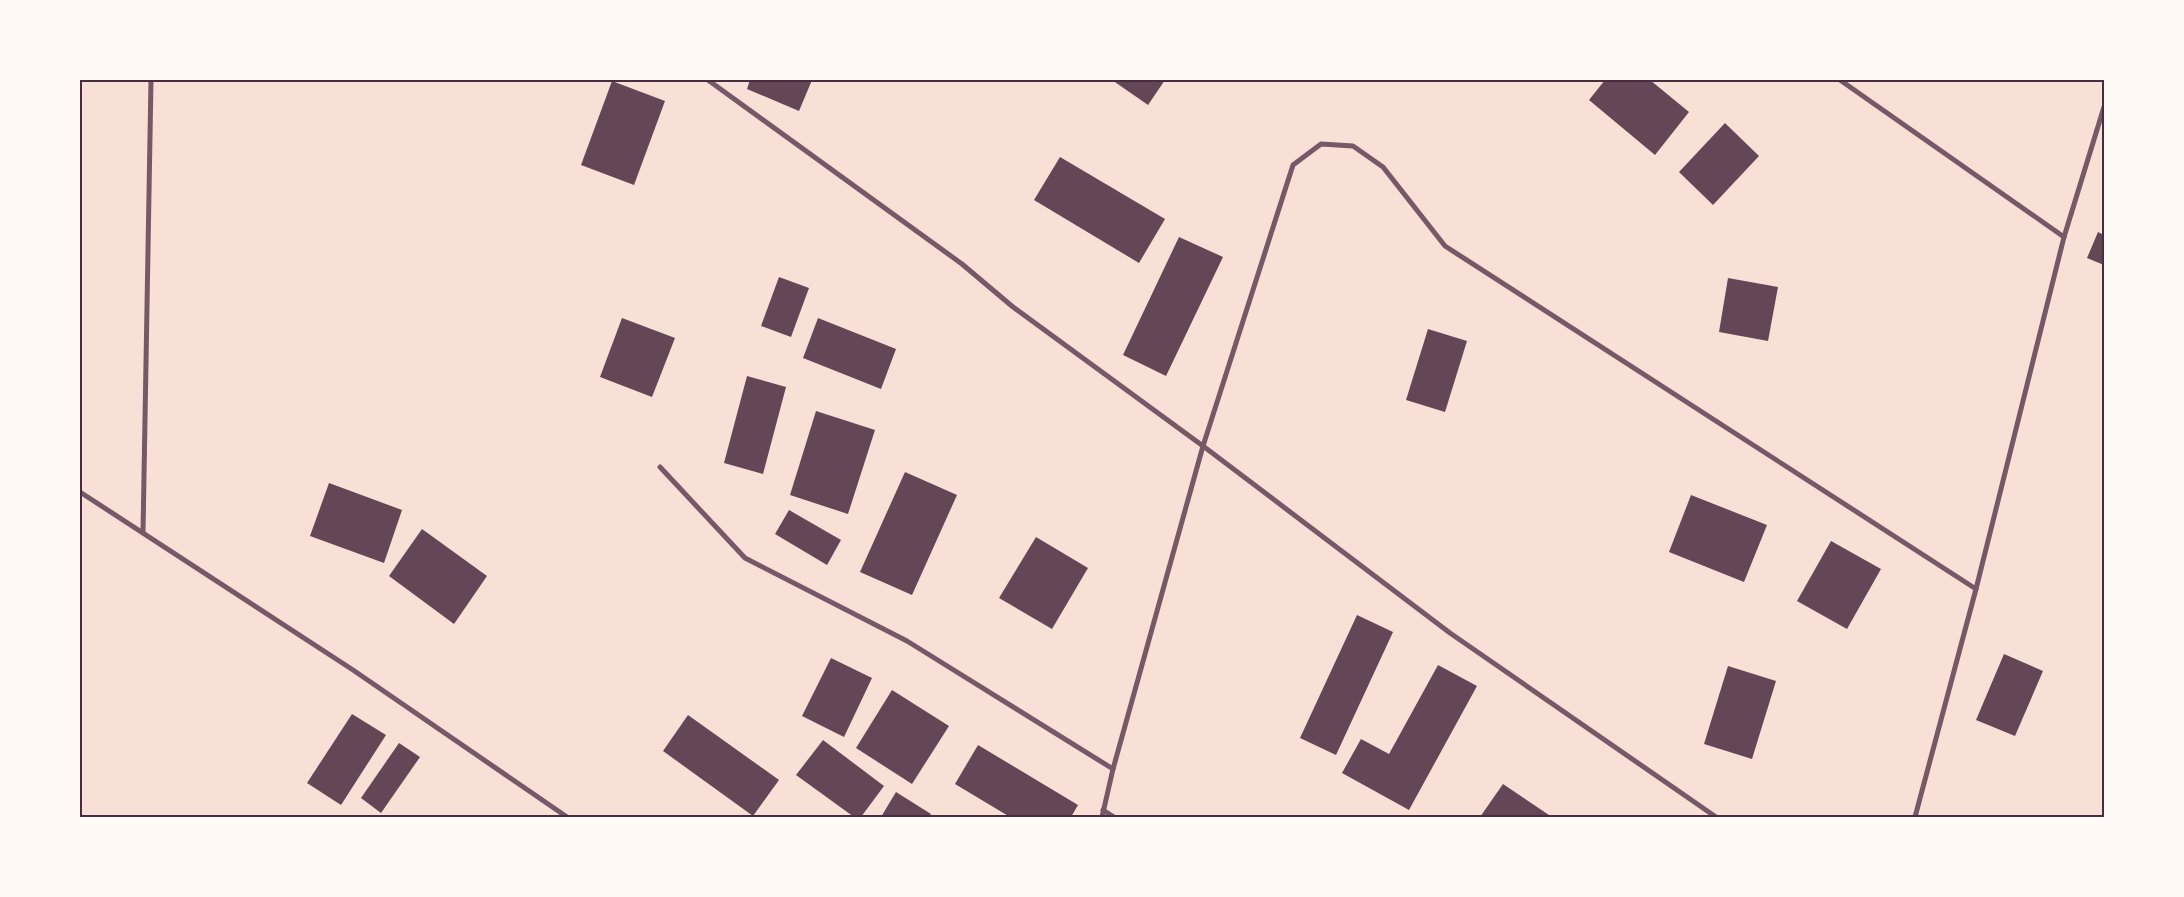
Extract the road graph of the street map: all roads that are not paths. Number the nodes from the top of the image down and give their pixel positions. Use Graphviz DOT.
graph roads {
  1 [pos="151,80"];
  2 [pos="708,80"];
  3 [pos="1840,80"];
  4 [pos="2104,107"];
  5 [pos="2064,237"];
  6 [pos="1203,446"];
  7 [pos="660,467"];
  8 [pos="80,492"];
  9 [pos="143,533"];
  10 [pos="1976,589"];
  11 [pos="1113,769"];
  12 [pos="1103,810"];
  13 [pos="567,817"];
  14 [pos="1102,817"];
  15 [pos="1114,817"];
  16 [pos="1716,817"];
  17 [pos="1915,817"];
  1 -- 9 [label="street"];
  2 -- 6 [label="street"];
  3 -- 5 [label="street"];
  4 -- 5 [label="street"];
  5 -- 10 [label="street"];
  6 -- 10 [label="street"];
  6 -- 11 [label="street"];
  6 -- 16 [label="street"];
  7 -- 11 [label="street"];
  8 -- 9 [label="street"];
  9 -- 13 [label="street"];
  10 -- 17 [label="street"];
  11 -- 12 [label="street"];
  12 -- 14 [label="street"];
  12 -- 15 [label="street"];
}
